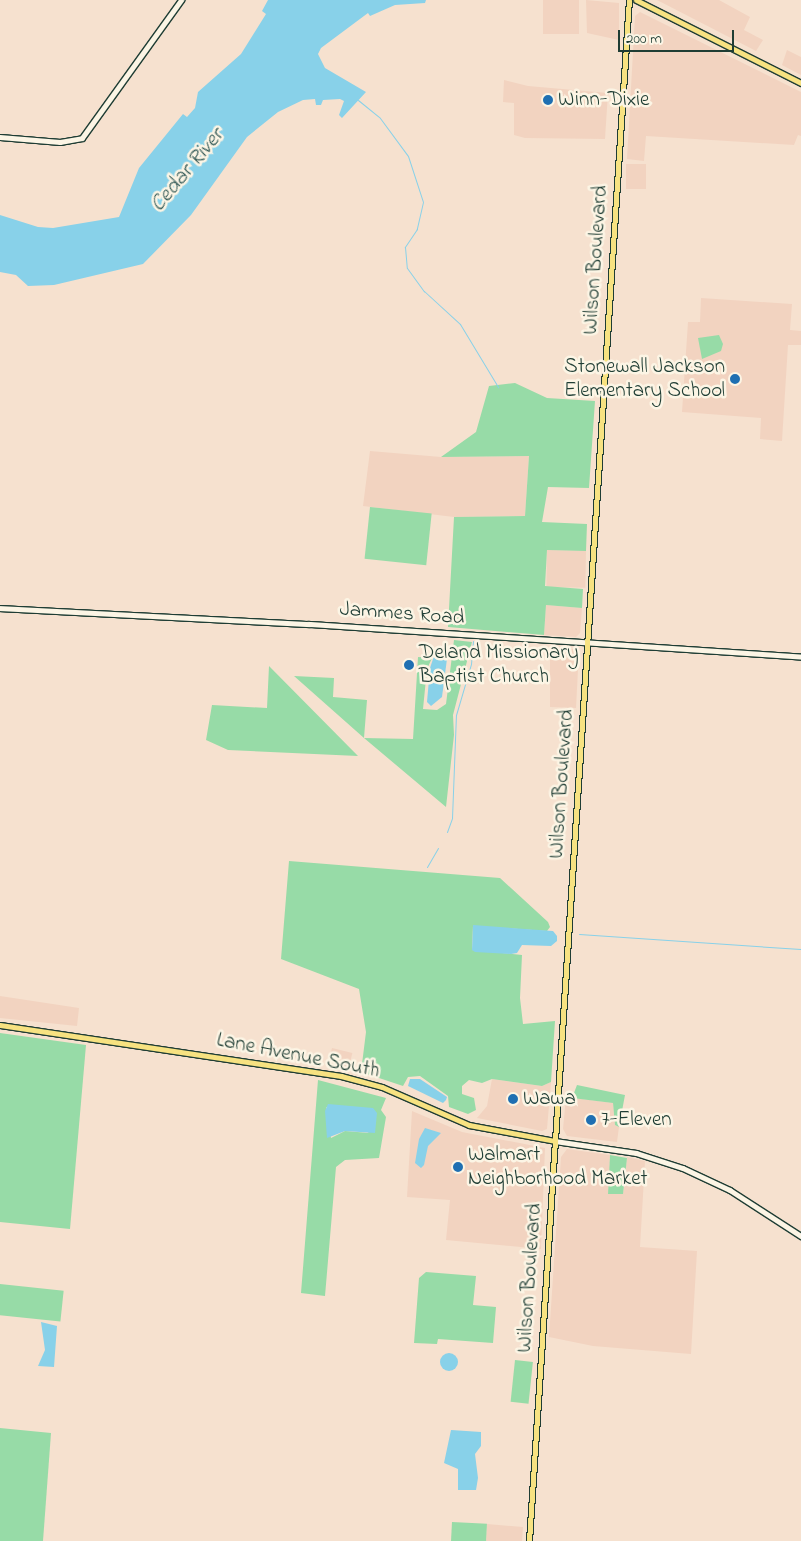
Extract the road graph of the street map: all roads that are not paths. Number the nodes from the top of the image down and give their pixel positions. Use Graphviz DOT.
graph roads {
  1 [pos="181,0"];
  2 [pos="629,0"];
  3 [pos="636,0"];
  4 [pos="801,83"];
  5 [pos="0,137"];
  6 [pos="0,608"];
  7 [pos="588,643"];
  8 [pos="801,657"];
  9 [pos="0,1025"];
  10 [pos="555,1141"];
  11 [pos="801,1236"];
  12 [pos="529,1541"];
  1 -- 5 [label="street"];
  2 -- 7 [label="main road, Wilson Boulevard"];
  3 -- 4 [label="main road"];
  6 -- 7 [label="street, Jammes Road"];
  7 -- 8 [label="street, Jammes Road"];
  7 -- 10 [label="main road, Wilson Boulevard"];
  9 -- 10 [label="main road, Lane Avenue South"];
  10 -- 11 [label="street, Lane Avenue South"];
  10 -- 12 [label="main road, Wilson Boulevard"];
}
